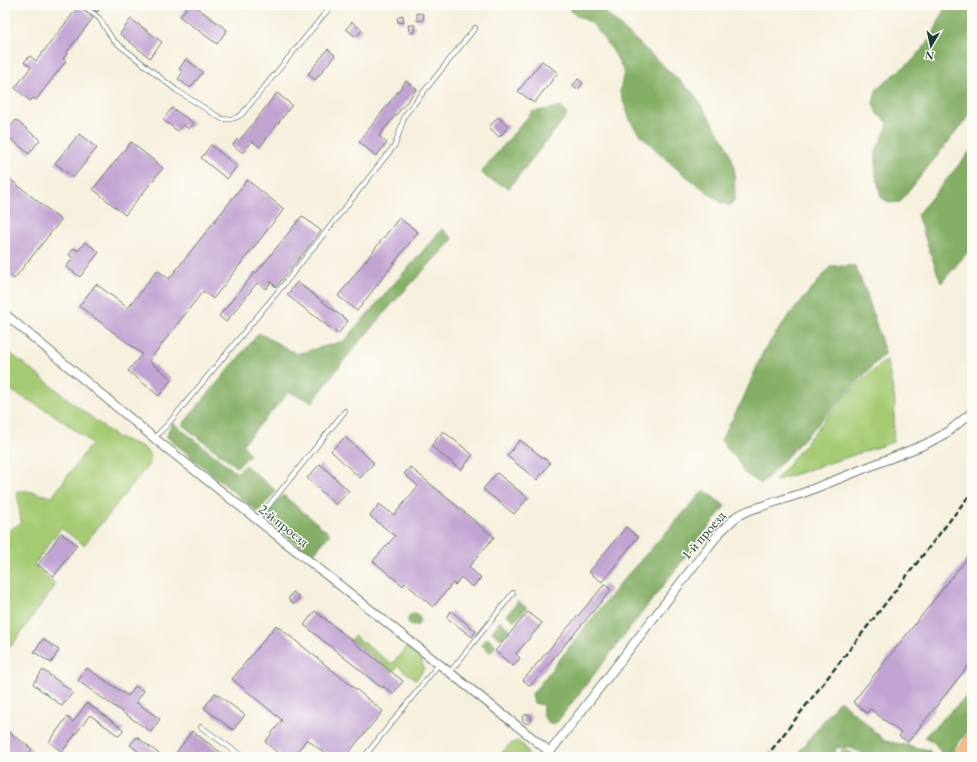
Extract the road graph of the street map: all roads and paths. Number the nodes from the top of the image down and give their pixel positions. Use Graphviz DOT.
graph roads {
  1 [pos="82,5"];
  2 [pos="332,5"];
  3 [pos="475,28"];
  4 [pos="6,318"];
  5 [pos="345,411"];
  6 [pos="972,412"];
  7 [pos="154,438"];
  8 [pos="257,520"];
  9 [pos="513,593"];
  10 [pos="439,664"];
  11 [pos="450,673"];
  12 [pos="201,727"];
  13 [pos="972,738"];
  14 [pos="548,754"];
  15 [pos="243,757"];
  16 [pos="364,757"];
  17 [pos="957,757"];
  1 -- 2 [label="lane"];
  3 -- 7 [label="lane"];
  4 -- 7 [label="street, 2-й проезд"];
  5 -- 8 [label="lane"];
  6 -- 14 [label="street, 1-й проезд"];
  7 -- 8 [label="street, 2-й проезд"];
  8 -- 10 [label="street, 2-й проезд"];
  9 -- 11 [label="lane"];
  10 -- 11 [label="street, 2-й проезд"];
  10 -- 16 [label="lane"];
  11 -- 14 [label="street, 2-й проезд"];
  12 -- 15 [label="lane"];
  13 -- 17 [label="main road"];
}
